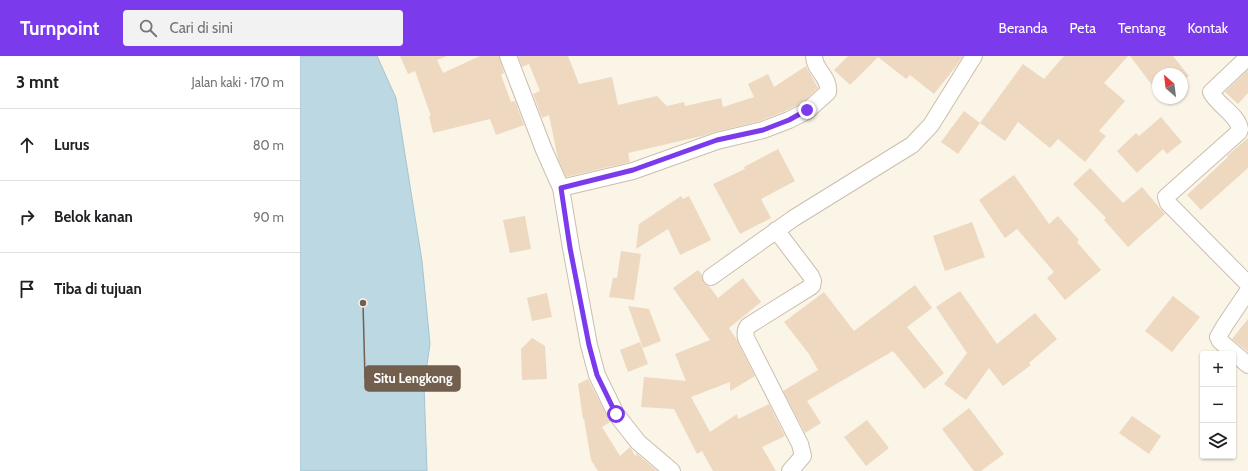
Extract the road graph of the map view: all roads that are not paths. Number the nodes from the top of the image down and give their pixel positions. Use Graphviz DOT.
graph roads {
  1 [pos="508,56"];
  2 [pos="814,56"];
  3 [pos="974,56"];
  4 [pos="1248,57"];
  5 [pos="561,188"];
  6 [pos="776,230"];
  7 [pos="711,277"];
  8 [pos="1248,284"];
  9 [pos="1248,291"];
  10 [pos="1248,365"];
  11 [pos="672,471"];
  12 [pos="790,471"];
  1 -- 5 [label="street"];
  2 -- 5 [label="street"];
  3 -- 6 [label="street"];
  4 -- 8 [label="street"];
  5 -- 11 [label="street"];
  6 -- 7 [label="street"];
  6 -- 12 [label="street"];
  9 -- 10 [label="street"];
}
